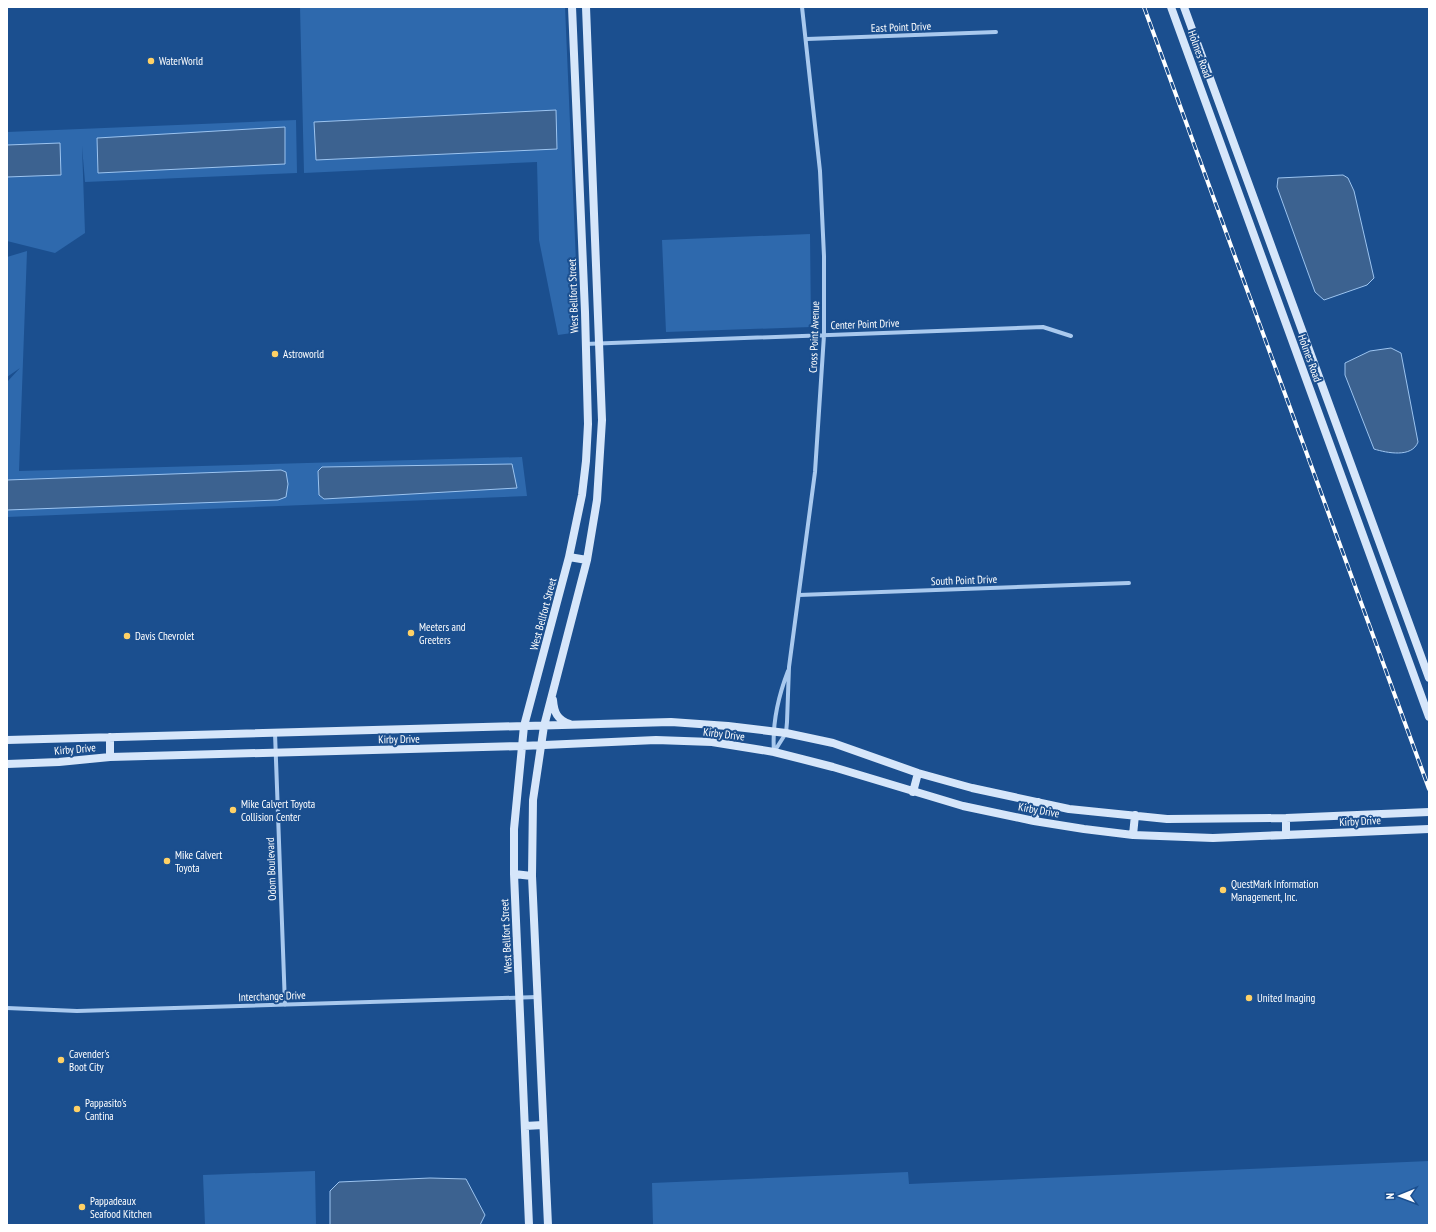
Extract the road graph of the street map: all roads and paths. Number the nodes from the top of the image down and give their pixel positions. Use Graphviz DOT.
graph roads {
  1 [pos="572,7"];
  2 [pos="586,7"];
  3 [pos="802,7"];
  4 [pos="1171,7"];
  5 [pos="1184,7"];
  6 [pos="996,32"];
  7 [pos="806,39"];
  8 [pos="1232,138"];
  9 [pos="1220,143"];
  10 [pos="824,335"];
  11 [pos="1071,336"];
  12 [pos="1307,343"];
  13 [pos="585,344"];
  14 [pos="599,344"];
  15 [pos="1295,348"];
  16 [pos="569,557"];
  17 [pos="587,560"];
  18 [pos="1129,583"];
  19 [pos="799,595"];
  20 [pos="1414,636"];
  21 [pos="1401,641"];
  22 [pos="789,667"];
  23 [pos="1429,678"];
  24 [pos="552,694"];
  25 [pos="1429,717"];
  26 [pos="575,725"];
  27 [pos="524,726"];
  28 [pos="544,726"];
  29 [pos="275,732"];
  30 [pos="773,732"];
  31 [pos="786,734"];
  32 [pos="110,737"];
  33 [pos="7,740"];
  34 [pos="540,745"];
  35 [pos="522,746"];
  36 [pos="774,752"];
  37 [pos="276,753"];
  38 [pos="110,758"];
  39 [pos="7,764"];
  40 [pos="918,773"];
  41 [pos="913,792"];
  42 [pos="1038,802"];
  43 [pos="1429,812"];
  44 [pos="1135,816"];
  45 [pos="1286,818"];
  46 [pos="1034,821"];
  47 [pos="1429,829"];
  48 [pos="1134,835"];
  49 [pos="1286,835"];
  50 [pos="514,874"];
  51 [pos="532,876"];
  52 [pos="519,997"];
  53 [pos="537,997"];
  54 [pos="285,1005"];
  55 [pos="7,1008"];
  56 [pos="525,1126"];
  57 [pos="543,1126"];
  58 [pos="529,1225"];
  59 [pos="548,1225"];
  1 -- 13 [label="main road, West Bellfort Street"];
  2 -- 14 [label="main road"];
  3 -- 7 [label="street, Cross Point Avenue"];
  4 -- 9 [label="main road, Holmes Road"];
  5 -- 8 [label="main road, Holmes Road"];
  6 -- 7 [label="street, East Point Drive"];
  7 -- 10 [label="street, Cross Point Avenue"];
  8 -- 9 [label="main road"];
  8 -- 12 [label="main road, Holmes Road"];
  9 -- 15 [label="main road, Holmes Road"];
  10 -- 11 [label="street, Center Point Drive"];
  10 -- 14 [label="street, Center Point Drive"];
  10 -- 19 [label="street, Cross Point Avenue"];
  12 -- 15 [label="main road"];
  12 -- 20 [label="main road, Holmes Road"];
  13 -- 14 [label="street, Center Point Drive"];
  13 -- 16 [label="main road, West Bellfort Street"];
  14 -- 17 [label="main road"];
  15 -- 21 [label="main road, Holmes Road"];
  16 -- 17 [label="main road"];
  16 -- 27 [label="main road, West Bellfort Street"];
  17 -- 24 [label="main road"];
  18 -- 19 [label="street, South Point Drive"];
  19 -- 22 [label="street, Cross Point Avenue"];
  20 -- 21 [label="main road"];
  20 -- 23 [label="main road, Holmes Road"];
  21 -- 25 [label="main road, Holmes Road"];
  22 -- 30 [label="street, Cross Point Avenue"];
  22 -- 31 [label="street, Cross Point Avenue"];
  24 -- 26 [label="main road"];
  24 -- 28 [label="main road"];
  26 -- 28 [label="main road, Kirby Drive"];
  26 -- 30 [label="main road, Kirby Drive"];
  27 -- 28 [label="main road, Kirby Drive"];
  27 -- 29 [label="main road, Kirby Drive"];
  27 -- 35 [label="main road, West Bellfort Street"];
  28 -- 34 [label="main road"];
  29 -- 32 [label="main road, Kirby Drive"];
  29 -- 37 [label="street, Odom Boulevard"];
  30 -- 31 [label="main road, Kirby Drive"];
  30 -- 36 [label="street, Cross Point Avenue"];
  31 -- 36 [label="street"];
  31 -- 40 [label="main road, Kirby Drive"];
  32 -- 33 [label="main road, Kirby Drive"];
  32 -- 38 [label="main road"];
  34 -- 35 [label="main road, Kirby Drive"];
  34 -- 36 [label="main road, Kirby Drive"];
  34 -- 51 [label="main road"];
  35 -- 37 [label="main road, Kirby Drive"];
  35 -- 50 [label="main road, West Bellfort Street"];
  36 -- 41 [label="main road, Kirby Drive"];
  37 -- 38 [label="main road, Kirby Drive"];
  37 -- 54 [label="street, Odom Boulevard"];
  38 -- 39 [label="main road, Kirby Drive"];
  40 -- 41 [label="main road"];
  40 -- 42 [label="main road, Kirby Drive"];
  41 -- 46 [label="main road, Kirby Drive"];
  42 -- 44 [label="main road, Kirby Drive"];
  42 -- 46 [label="main road"];
  43 -- 45 [label="main road, Kirby Drive"];
  44 -- 45 [label="main road, Kirby Drive"];
  44 -- 48 [label="main road"];
  45 -- 49 [label="main road"];
  46 -- 48 [label="main road, Kirby Drive"];
  47 -- 49 [label="main road, Kirby Drive"];
  48 -- 49 [label="main road, Kirby Drive"];
  50 -- 51 [label="main road"];
  50 -- 52 [label="main road, West Bellfort Street"];
  51 -- 53 [label="main road"];
  52 -- 53 [label="street, Interchange Drive"];
  52 -- 54 [label="street, Interchange Drive"];
  52 -- 56 [label="main road, West Bellfort Street"];
  53 -- 57 [label="main road"];
  54 -- 55 [label="street, Interchange Drive"];
  56 -- 57 [label="main road"];
  56 -- 58 [label="main road, West Bellfort Street"];
  57 -- 59 [label="main road"];
}
